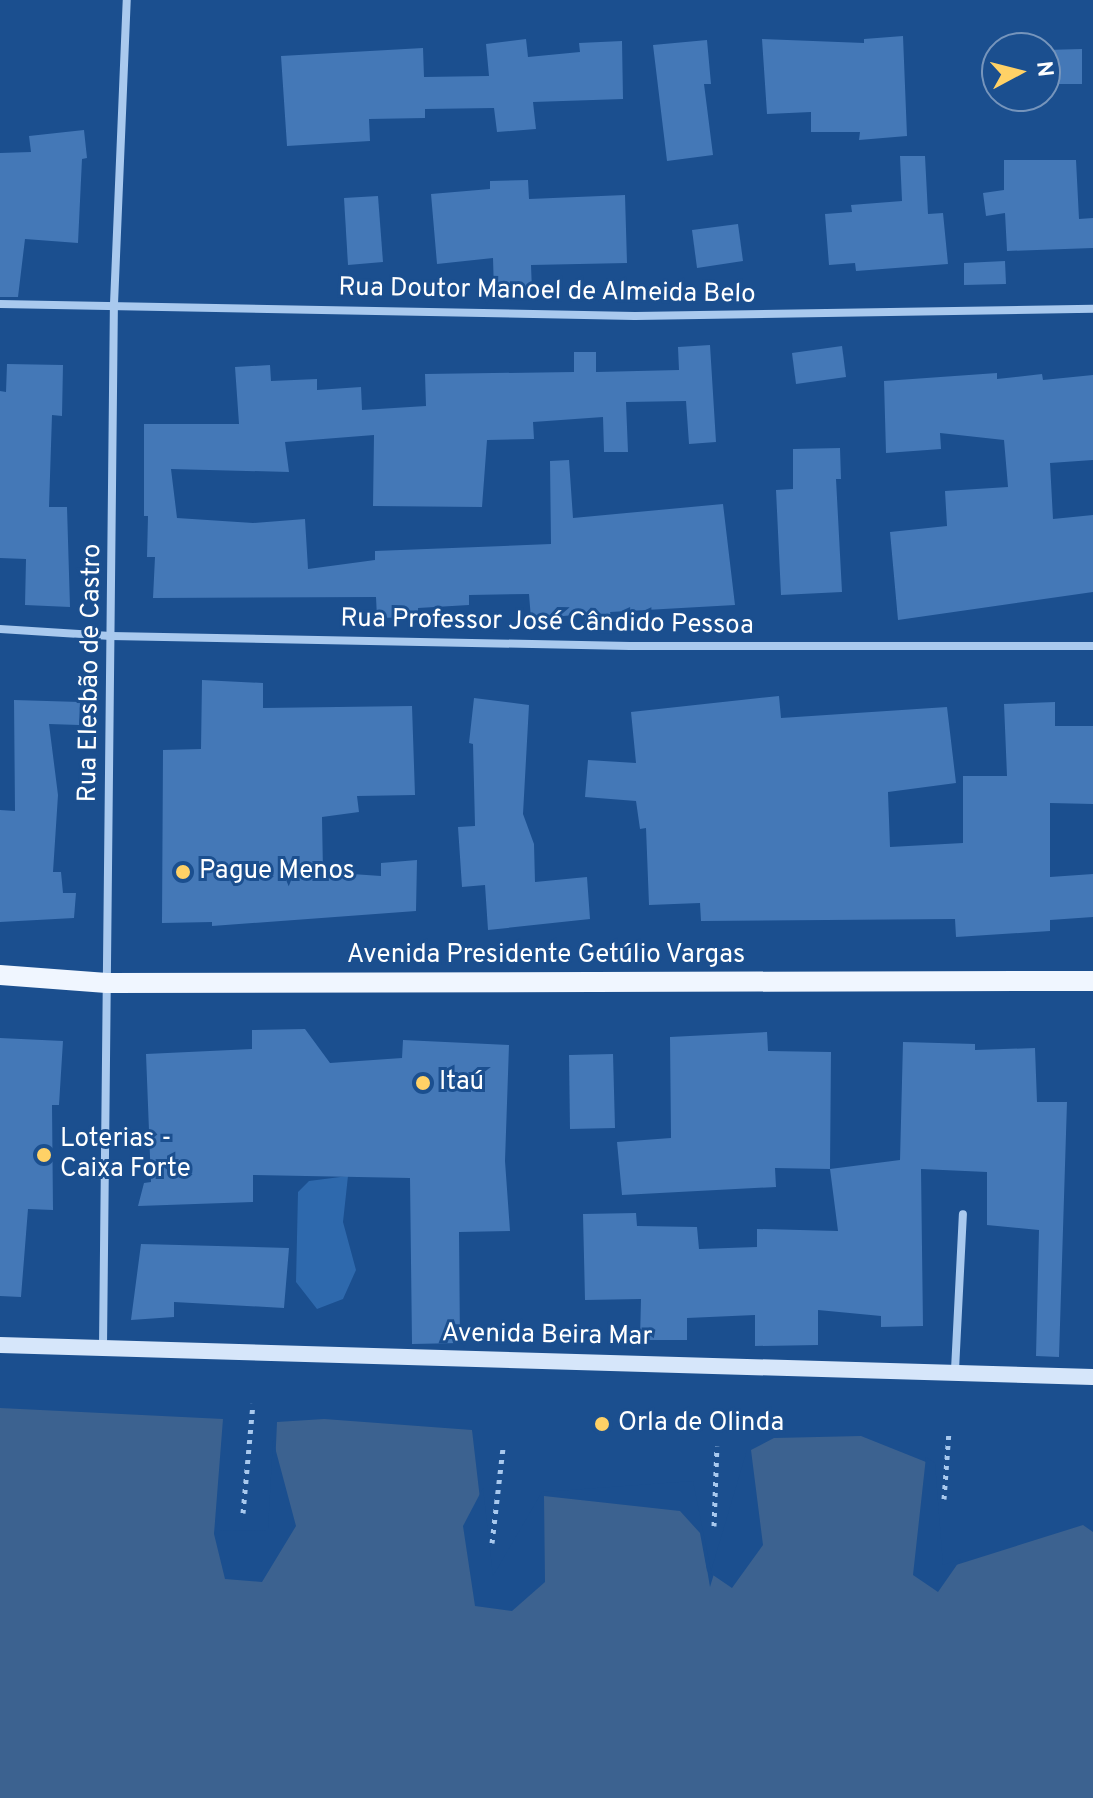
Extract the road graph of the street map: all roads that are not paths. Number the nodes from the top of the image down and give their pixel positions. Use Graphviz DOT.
graph roads {
  1 [pos="127,0"];
  2 [pos="0,304"];
  3 [pos="114,304"];
  4 [pos="1093,309"];
  5 [pos="0,629"];
  6 [pos="111,636"];
  7 [pos="1093,646"];
  8 [pos="0,975"];
  9 [pos="1093,981"];
  10 [pos="107,983"];
  11 [pos="963,1214"];
  12 [pos="0,1345"];
  13 [pos="103,1346"];
  14 [pos="955,1370"];
  15 [pos="1093,1377"];
  1 -- 3 [label="street, Rua Elesbão de Castro"];
  2 -- 3 [label="street, Rua Doutor Manoel de Almeida Belo"];
  3 -- 4 [label="street, Rua Doutor Manoel de Almeida Belo"];
  3 -- 6 [label="street, Rua Elesbão de Castro"];
  5 -- 6 [label="street, Rua Professor José Cândido Pessoa"];
  6 -- 7 [label="street, Rua Professor José Cândido Pessoa"];
  6 -- 10 [label="street, Rua Elesbão de Castro"];
  8 -- 10 [label="main road, Avenida Presidente Getúlio Vargas"];
  9 -- 10 [label="main road, Avenida Presidente Getúlio Vargas"];
  10 -- 13 [label="street, Rua Elesbão de Castro"];
  11 -- 14 [label="street"];
  12 -- 13 [label="main road, Avenida Beira Mar"];
  13 -- 14 [label="main road, Avenida Beira Mar"];
  14 -- 15 [label="main road, Avenida Beira Mar"];
}
